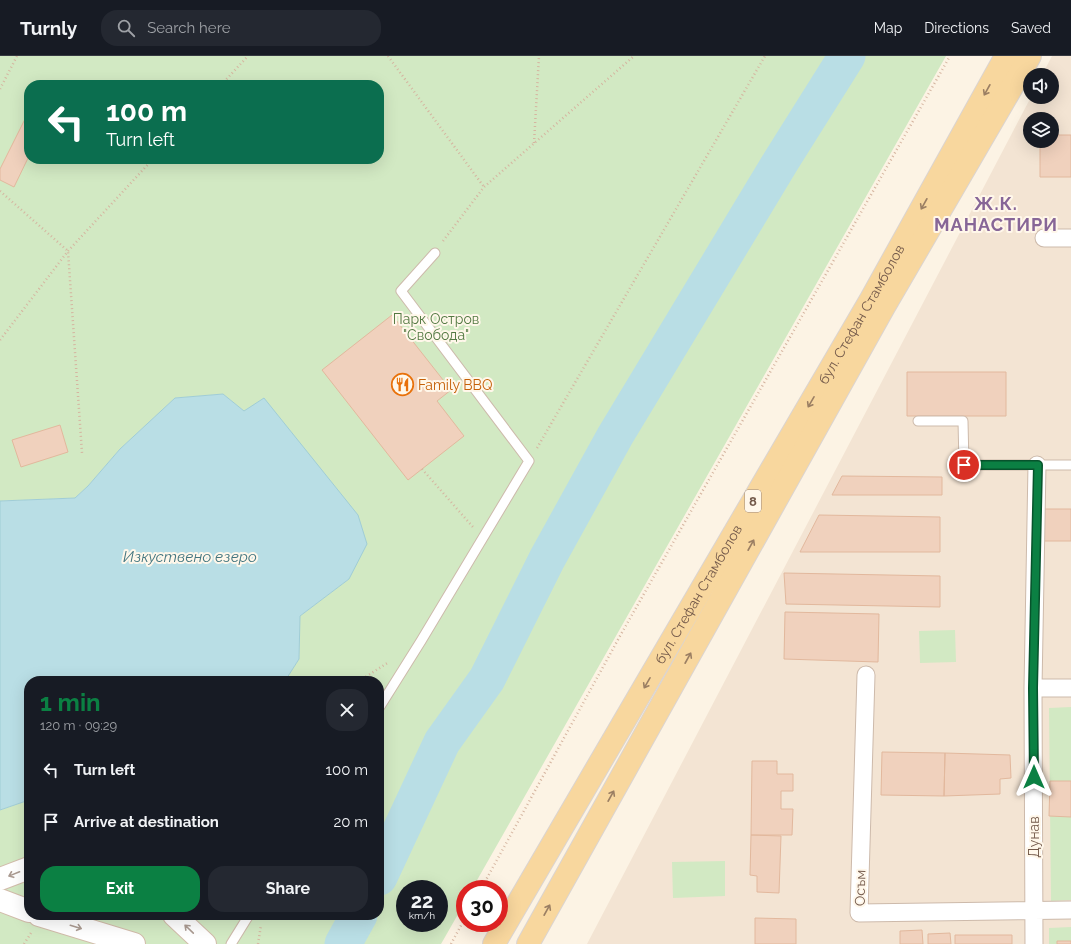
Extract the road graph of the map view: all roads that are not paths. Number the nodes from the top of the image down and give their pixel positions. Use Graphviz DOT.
graph roads {
  1 [pos="1006,56"];
  2 [pos="1030,56"];
  3 [pos="1044,238"];
  4 [pos="1071,238"];
  5 [pos="435,253"];
  6 [pos="918,421"];
  7 [pos="1038,465"];
  8 [pos="1071,465"];
  9 [pos="866,675"];
  10 [pos="1033,688"];
  11 [pos="1071,688"];
  12 [pos="384,700"];
  13 [pos="24,870"];
  14 [pos="0,879"];
  15 [pos="0,900"];
  16 [pos="24,909"];
  17 [pos="1034,910"];
  18 [pos="1071,910"];
  19 [pos="55,920"];
  20 [pos="179,920"];
  21 [pos="246,920"];
  22 [pos="134,944"];
  23 [pos="205,944"];
  24 [pos="231,944"];
  25 [pos="494,944"];
  26 [pos="528,944"];
  27 [pos="1034,944"];
  1 -- 25 [label="main road, бул. Стефан Стамболов / 8, one-way"];
  26 -- 2 [label="main road, бул. Стефан Стамболов / 8, one-way"];
  3 -- 4 [label="street"];
  5 -- 12 [label="lane"];
  6 -- 7 [label="lane"];
  7 -- 8 [label="lane"];
  7 -- 10 [label="street, Дунав"];
  9 -- 17 [label="street, Осъм"];
  10 -- 11 [label="street"];
  10 -- 17 [label="street, Дунав"];
  13 -- 14 [label="street, one-way"];
  15 -- 16 [label="street"];
  17 -- 18 [label="street, Осъм"];
  17 -- 27 [label="street, Дунав"];
  19 -- 22 [label="street, one-way"];
  23 -- 20 [label="street, one-way"];
  21 -- 24 [label="lane"];
}
